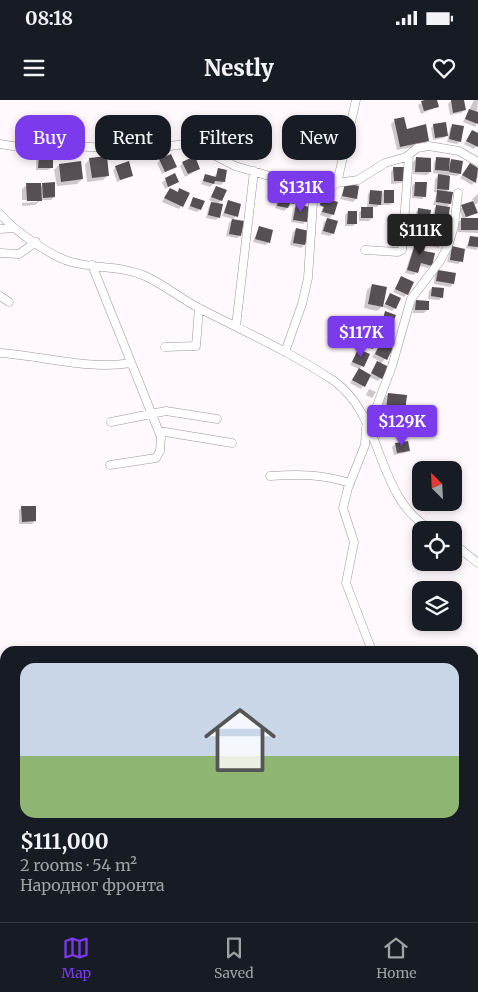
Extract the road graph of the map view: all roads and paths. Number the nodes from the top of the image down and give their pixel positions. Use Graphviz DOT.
graph roads {
  1 [pos="356,100"];
  2 [pos="0,144"];
  3 [pos="409,155"];
  4 [pos="478,162"];
  5 [pos="254,171"];
  6 [pos="337,182"];
  7 [pos="314,188"];
  8 [pos="458,193"];
  9 [pos="0,214"];
  10 [pos="0,228"];
  11 [pos="14,228"];
  12 [pos="36,242"];
  13 [pos="365,250"];
  14 [pos="0,253"];
  15 [pos="92,265"];
  16 [pos="0,296"];
  17 [pos="9,302"];
  18 [pos="199,308"];
  19 [pos="236,326"];
  20 [pos="165,348"];
  21 [pos="285,352"];
  22 [pos="0,353"];
  23 [pos="130,364"];
  24 [pos="152,414"];
  25 [pos="217,419"];
  26 [pos="111,422"];
  27 [pos="365,422"];
  28 [pos="159,431"];
  29 [pos="232,442"];
  30 [pos="110,465"];
  31 [pos="270,476"];
  32 [pos="350,483"];
  33 [pos="417,521"];
  34 [pos="462,550"];
  35 [pos="478,563"];
  36 [pos="370,646"];
  1 -- 6 [label="street"];
  2 -- 5 [label="street"];
  3 -- 4 [label="street"];
  3 -- 6 [label="street"];
  3 -- 13 [label="street"];
  5 -- 7 [label="street"];
  5 -- 19 [label="street"];
  6 -- 7 [label="street"];
  7 -- 21 [label="street"];
  8 -- 27 [label="street"];
  9 -- 11 [label="street"];
  10 -- 11 [label="street"];
  11 -- 12 [label="street"];
  12 -- 14 [label="street"];
  12 -- 15 [label="street"];
  15 -- 18 [label="street"];
  15 -- 23 [label="street"];
  16 -- 17 [label="street"];
  18 -- 19 [label="street"];
  18 -- 20 [label="street"];
  19 -- 21 [label="street"];
  21 -- 27 [label="street"];
  22 -- 23 [label="street"];
  23 -- 24 [label="street"];
  24 -- 25 [label="street"];
  24 -- 26 [label="street"];
  24 -- 28 [label="street"];
  27 -- 32 [label="street"];
  27 -- 33 [label="street"];
  28 -- 29 [label="street"];
  28 -- 30 [label="street"];
  31 -- 32 [label="street"];
  32 -- 36 [label="street"];
  34 -- 35 [label="street"];
}
